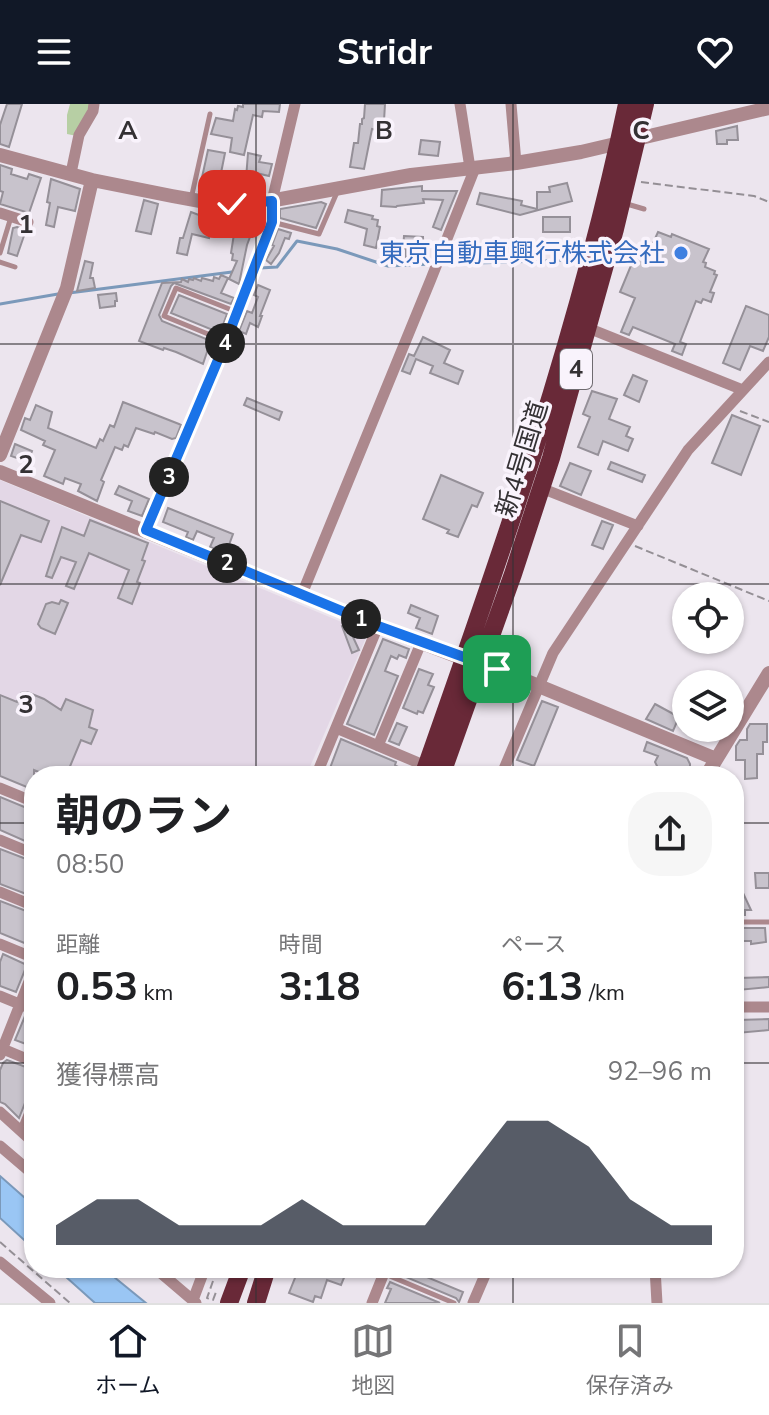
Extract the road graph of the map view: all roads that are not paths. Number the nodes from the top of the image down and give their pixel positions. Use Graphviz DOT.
graph roads {
  1 [pos="94,104"];
  2 [pos="295,104"];
  3 [pos="460,104"];
  4 [pos="511,104"];
  5 [pos="627,104"];
  6 [pos="645,104"];
  7 [pos="769,108"];
  8 [pos="210,114"];
  9 [pos="628,141"];
  10 [pos="0,155"];
  11 [pos="516,163"];
  12 [pos="472,168"];
  13 [pos="71,173"];
  14 [pos="92,180"];
  15 [pos="338,189"];
  16 [pos="191,200"];
  17 [pos="272,201"];
  18 [pos="622,202"];
  19 [pos="644,209"];
  20 [pos="6,215"];
  21 [pos="28,222"];
  22 [pos="272,222"];
  23 [pos="0,253"];
  24 [pos="0,262"];
  25 [pos="15,267"];
  26 [pos="237,313"];
  27 [pos="588,328"];
  28 [pos="226,341"];
  29 [pos="769,362"];
  30 [pos="743,390"];
  31 [pos="0,455"];
  32 [pos="0,472"];
  33 [pos="541,488"];
  34 [pos="638,526"];
  35 [pos="146,530"];
  36 [pos="302,594"];
  37 [pos="378,626"];
  38 [pos="421,643"];
  39 [pos="473,661"];
  40 [pos="769,673"];
  41 [pos="538,686"];
  42 [pos="336,728"];
  43 [pos="378,746"];
  44 [pos="711,757"];
  45 [pos="320,766"];
  46 [pos="417,766"];
  47 [pos="433,766"];
  48 [pos="505,766"];
  49 [pos="709,766"];
  50 [pos="0,788"];
  51 [pos="24,798"];
  52 [pos="0,840"];
  53 [pos="24,850"];
  54 [pos="0,892"];
  55 [pos="24,902"];
  56 [pos="744,922"];
  57 [pos="769,922"];
  58 [pos="0,944"];
  59 [pos="24,954"];
  60 [pos="24,994"];
  61 [pos="0,996"];
  62 [pos="20,1004"];
  63 [pos="24,1006"];
  64 [pos="744,1007"];
  65 [pos="769,1007"];
  66 [pos="1,1052"];
  67 [pos="24,1059"];
  68 [pos="0,1112"];
  69 [pos="24,1119"];
  70 [pos="20,1129"];
  71 [pos="24,1136"];
  72 [pos="0,1146"];
  73 [pos="24,1166"];
  74 [pos="0,1262"];
  75 [pos="167,1278"];
  76 [pos="202,1278"];
  77 [pos="235,1278"];
  78 [pos="264,1278"];
  79 [pos="382,1278"];
  80 [pos="400,1278"];
  81 [pos="484,1278"];
  82 [pos="656,1278"];
  83 [pos="223,1297"];
  84 [pos="195,1301"];
  85 [pos="50,1303"];
  86 [pos="256,1303"];
  87 [pos="372,1303"];
  88 [pos="454,1303"];
  89 [pos="473,1303"];
  90 [pos="657,1303"];
  1 -- 13 [label="street"];
  2 -- 17 [label="street"];
  3 -- 12 [label="street"];
  4 -- 11 [label="street"];
  5 -- 9 [label="highway, 新4号国道 / 4"];
  6 -- 9 [label="highway, 新4号国道 / 4"];
  7 -- 9 [label="street"];
  8 -- 16 [label="lane"];
  9 -- 11 [label="street"];
  9 -- 18 [label="highway, 新4号国道 / 4"];
  9 -- 39 [label="highway, 新4号国道 / 4"];
  10 -- 13 [label="street"];
  11 -- 12 [label="street"];
  12 -- 15 [label="street"];
  12 -- 36 [label="street"];
  13 -- 14 [label="street"];
  14 -- 16 [label="street"];
  14 -- 31 [label="street"];
  15 -- 17 [label="street"];
  15 -- 22 [label="lane"];
  16 -- 17 [label="street"];
  17 -- 22 [label="street"];
  18 -- 19 [label="lane"];
  18 -- 27 [label="highway, 新4号国道 / 4"];
  20 -- 21 [label="street"];
  20 -- 23 [label="lane"];
  22 -- 26 [label="street"];
  24 -- 25 [label="lane"];
  26 -- 28 [label="street"];
  26 -- 28 [label="lane"];
  27 -- 30 [label="street"];
  27 -- 33 [label="highway, 新4号国道 / 4"];
  28 -- 35 [label="street"];
  29 -- 30 [label="street"];
  30 -- 34 [label="street"];
  32 -- 35 [label="street"];
  33 -- 34 [label="street"];
  33 -- 39 [label="highway, 新4号国道 / 4"];
  34 -- 41 [label="street"];
  35 -- 36 [label="street"];
  36 -- 37 [label="street"];
  37 -- 38 [label="street"];
  37 -- 42 [label="street"];
  38 -- 39 [label="street"];
  38 -- 43 [label="street"];
  39 -- 41 [label="street"];
  39 -- 47 [label="highway, 新4号国道 / 4"];
  40 -- 44 [label="street"];
  41 -- 44 [label="street"];
  41 -- 48 [label="street"];
  42 -- 43 [label="street"];
  42 -- 45 [label="street"];
  43 -- 46 [label="street"];
  44 -- 49 [label="street"];
  50 -- 51 [label="street"];
  52 -- 53 [label="street"];
  54 -- 55 [label="street"];
  56 -- 57 [label="lane"];
  58 -- 59 [label="street"];
  60 -- 62 [label="street"];
  61 -- 62 [label="street"];
  62 -- 63 [label="street"];
  62 -- 66 [label="street"];
  64 -- 65 [label="street"];
  66 -- 67 [label="street"];
  68 -- 70 [label="street"];
  69 -- 70 [label="lane"];
  70 -- 71 [label="street"];
  72 -- 73 [label="street"];
  74 -- 85 [label="street"];
  75 -- 84 [label="street"];
  76 -- 84 [label="street"];
  77 -- 83 [label="highway"];
  78 -- 86 [label="highway"];
  79 -- 87 [label="street"];
  80 -- 88 [label="lane"];
  81 -- 89 [label="street"];
  82 -- 90 [label="street"];
}
